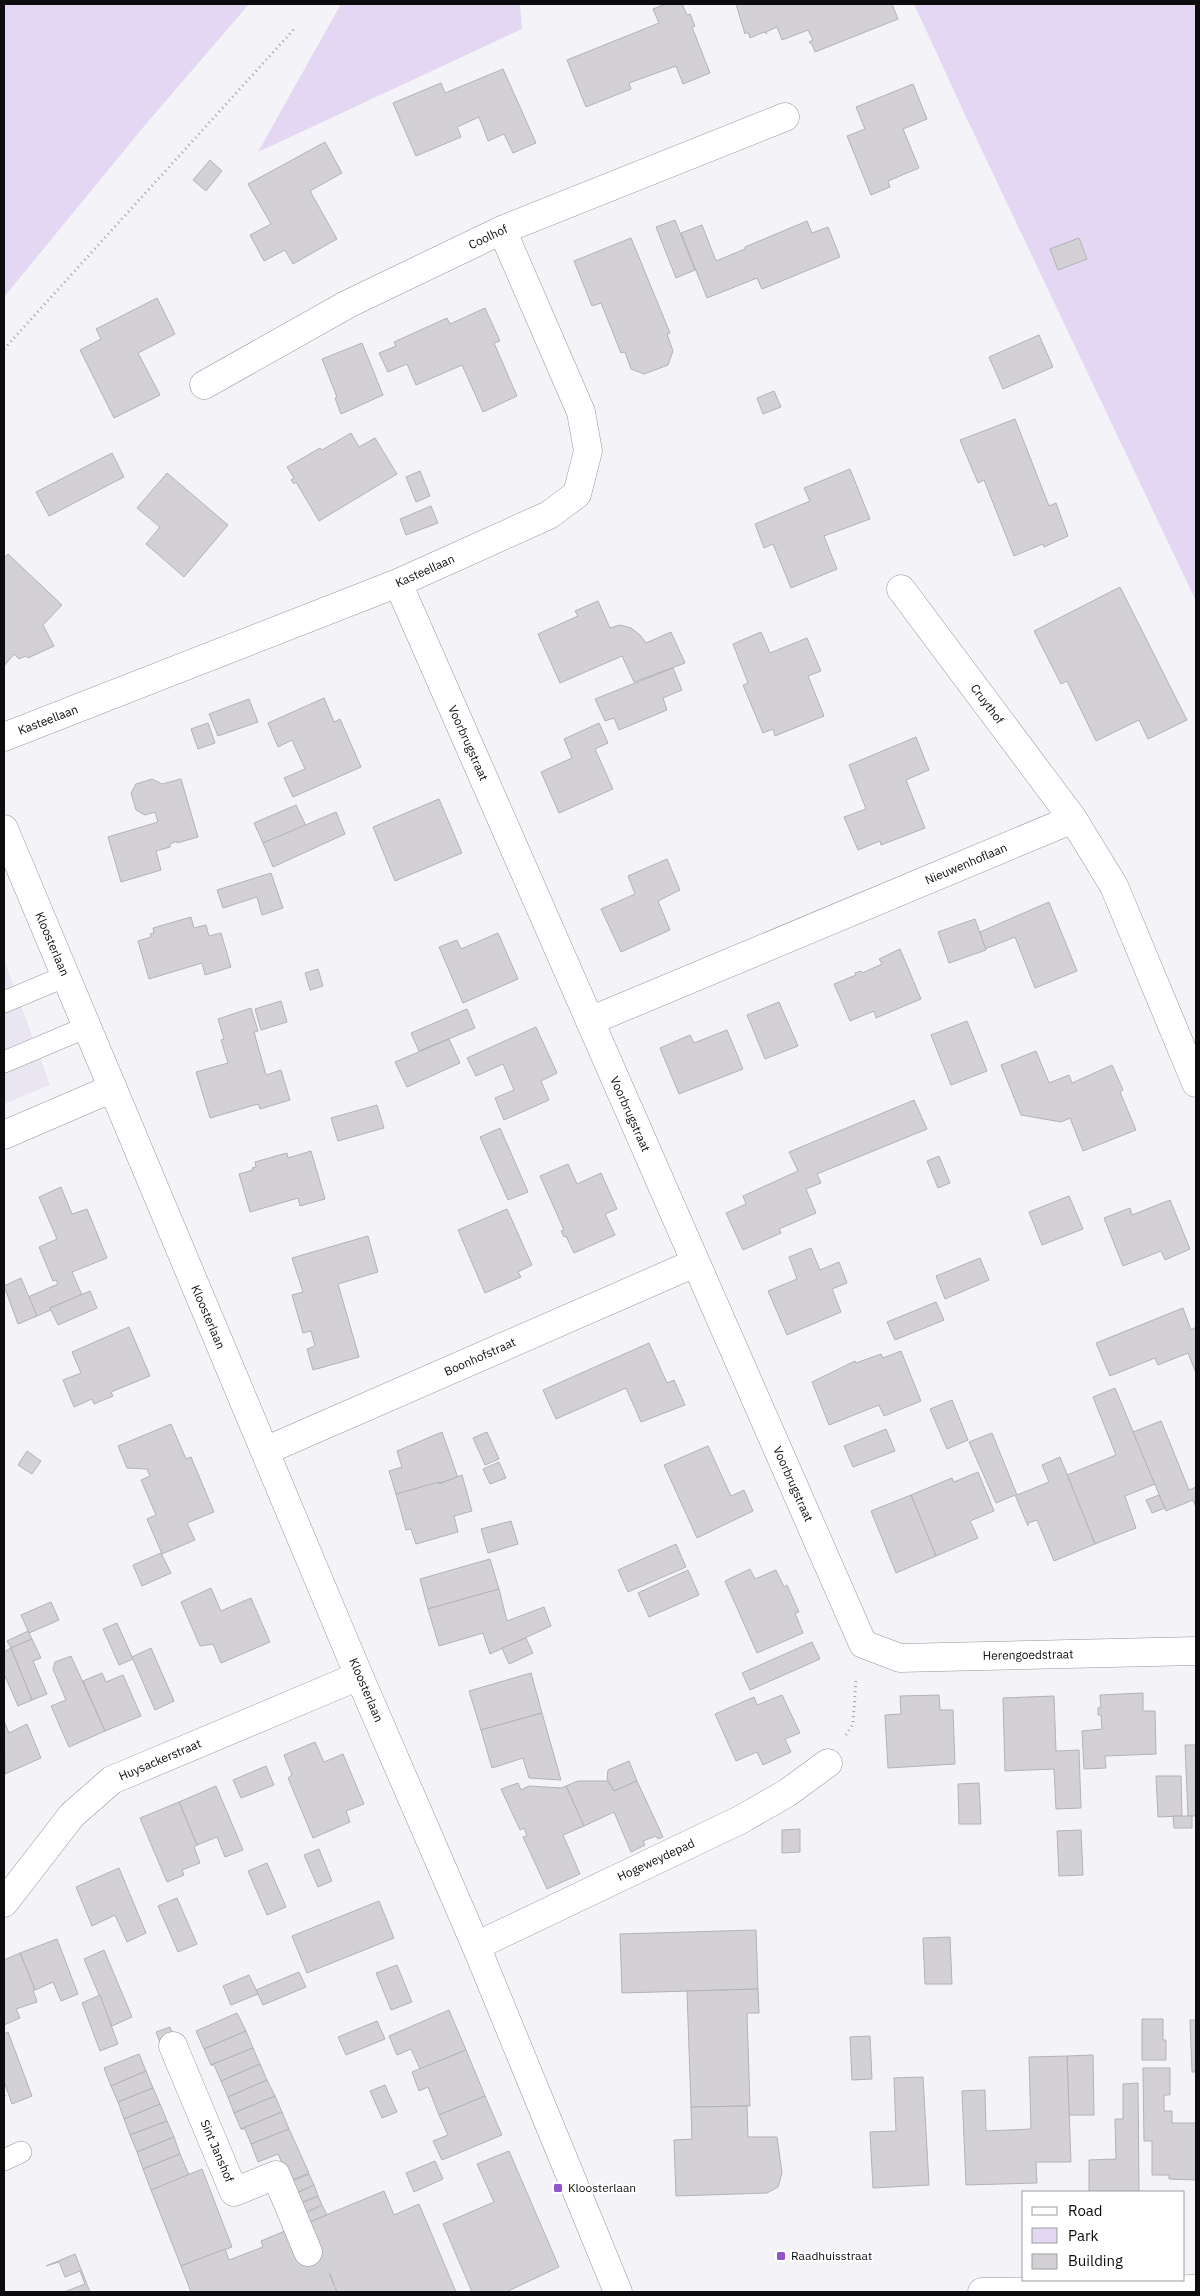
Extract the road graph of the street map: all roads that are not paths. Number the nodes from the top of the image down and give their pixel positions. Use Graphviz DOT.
graph roads {
  1 [pos="785,117"];
  2 [pos="502,230"];
  3 [pos="204,385"];
  4 [pos="398,583"];
  5 [pos="901,589"];
  6 [pos="4,737"];
  7 [pos="1073,819"];
  8 [pos="4,829"];
  9 [pos="66,976"];
  10 [pos="4,1002"];
  11 [pos="590,1021"];
  12 [pos="88,1027"];
  13 [pos="4,1062"];
  14 [pos="1196,1083"];
  15 [pos="112,1088"];
  16 [pos="4,1135"];
  17 [pos="695,1263"];
  18 [pos="265,1452"];
  19 [pos="863,1644"];
  20 [pos="1196,1651"];
  21 [pos="359,1676"];
  22 [pos="828,1763"];
  23 [pos="4,1903"];
  24 [pos="476,1946"];
  25 [pos="173,2046"];
  26 [pos="308,2252"];
  27 [pos="1196,2289"];
  28 [pos="618,2292"];
  29 [pos="982,2292"];
  30 [pos="1035,2292"];
  1 -- 2 [label="street, Coolhof"];
  2 -- 3 [label="street, Coolhof"];
  2 -- 4 [label="street, Kasteellaan"];
  4 -- 6 [label="street, Kasteellaan"];
  4 -- 11 [label="street, Voorbrugstraat"];
  5 -- 7 [label="street, Cruythof"];
  7 -- 11 [label="street, Nieuwenhoflaan"];
  7 -- 14 [label="street"];
  8 -- 9 [label="street, Kloosterlaan"];
  9 -- 10 [label="lane"];
  9 -- 12 [label="street, Kloosterlaan"];
  11 -- 17 [label="street, Voorbrugstraat"];
  12 -- 13 [label="lane"];
  12 -- 15 [label="street, Kloosterlaan"];
  15 -- 16 [label="street"];
  15 -- 18 [label="street, Kloosterlaan"];
  17 -- 18 [label="street, Boonhofstraat"];
  17 -- 19 [label="street, Voorbrugstraat"];
  18 -- 21 [label="street, Kloosterlaan"];
  19 -- 20 [label="street, Herengoedstraat"];
  21 -- 23 [label="street, Huysackerstraat"];
  21 -- 24 [label="street, Kloosterlaan"];
  22 -- 24 [label="street, Hogeweydepad"];
  24 -- 28 [label="street, Kloosterlaan"];
  25 -- 26 [label="street, Sint Janshof"];
  27 -- 30 [label="street"];
  29 -- 30 [label="street"];
}
